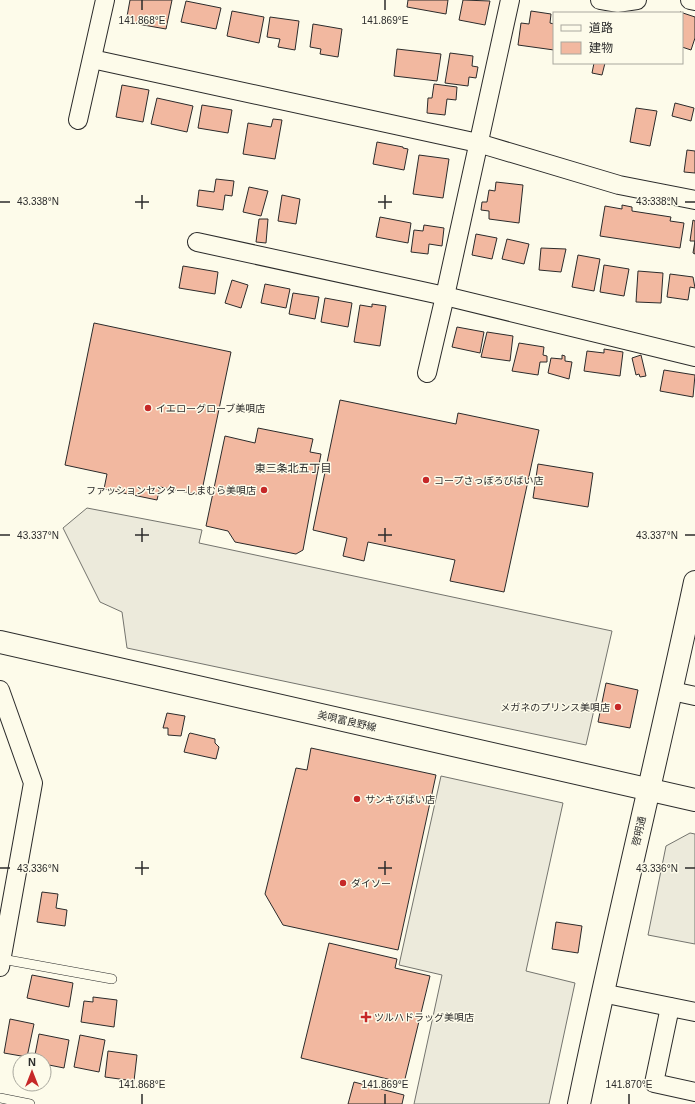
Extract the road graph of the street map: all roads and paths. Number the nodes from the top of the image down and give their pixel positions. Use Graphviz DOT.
graph roads {
  1 [pos="105,0"];
  2 [pos="510,0"];
  3 [pos="600,0"];
  4 [pos="637,0"];
  5 [pos="690,0"];
  6 [pos="695,1"];
  7 [pos="92,59"];
  8 [pos="78,120"];
  9 [pos="478,143"];
  10 [pos="695,200"];
  11 [pos="197,242"];
  12 [pos="445,296"];
  13 [pos="695,357"];
  14 [pos="426,373"];
  15 [pos="695,582"];
  16 [pos="0,642"];
  17 [pos="0,690"];
  18 [pos="672,691"];
  19 [pos="695,696"];
  20 [pos="648,790"];
  21 [pos="695,800"];
  22 [pos="1,961"];
  23 [pos="112,979"];
  24 [pos="602,993"];
  25 [pos="670,1007"];
  26 [pos="695,1012"];
  27 [pos="695,1092"];
  28 [pos="0,1098"];
  29 [pos="30,1104"];
  30 [pos="579,1104"];
  1 -- 7 [label="street"];
  2 -- 9 [label="street"];
  3 -- 4 [label="street"];
  5 -- 6 [label="street"];
  7 -- 8 [label="street"];
  7 -- 9 [label="street"];
  9 -- 10 [label="street"];
  9 -- 12 [label="street"];
  11 -- 12 [label="street"];
  12 -- 13 [label="street"];
  12 -- 14 [label="street"];
  15 -- 18 [label="main road, 啓明通"];
  16 -- 20 [label="main road, 美唄富良野線"];
  17 -- 22 [label="street"];
  18 -- 19 [label="street"];
  18 -- 20 [label="main road, 啓明通"];
  20 -- 21 [label="main road, 美唄富良野線"];
  20 -- 24 [label="main road, 啓明通"];
  22 -- 23 [label="lane"];
  24 -- 25 [label="street"];
  24 -- 30 [label="main road, 啓明通"];
  25 -- 26 [label="street"];
  25 -- 27 [label="street"];
  28 -- 29 [label="lane"];
}
